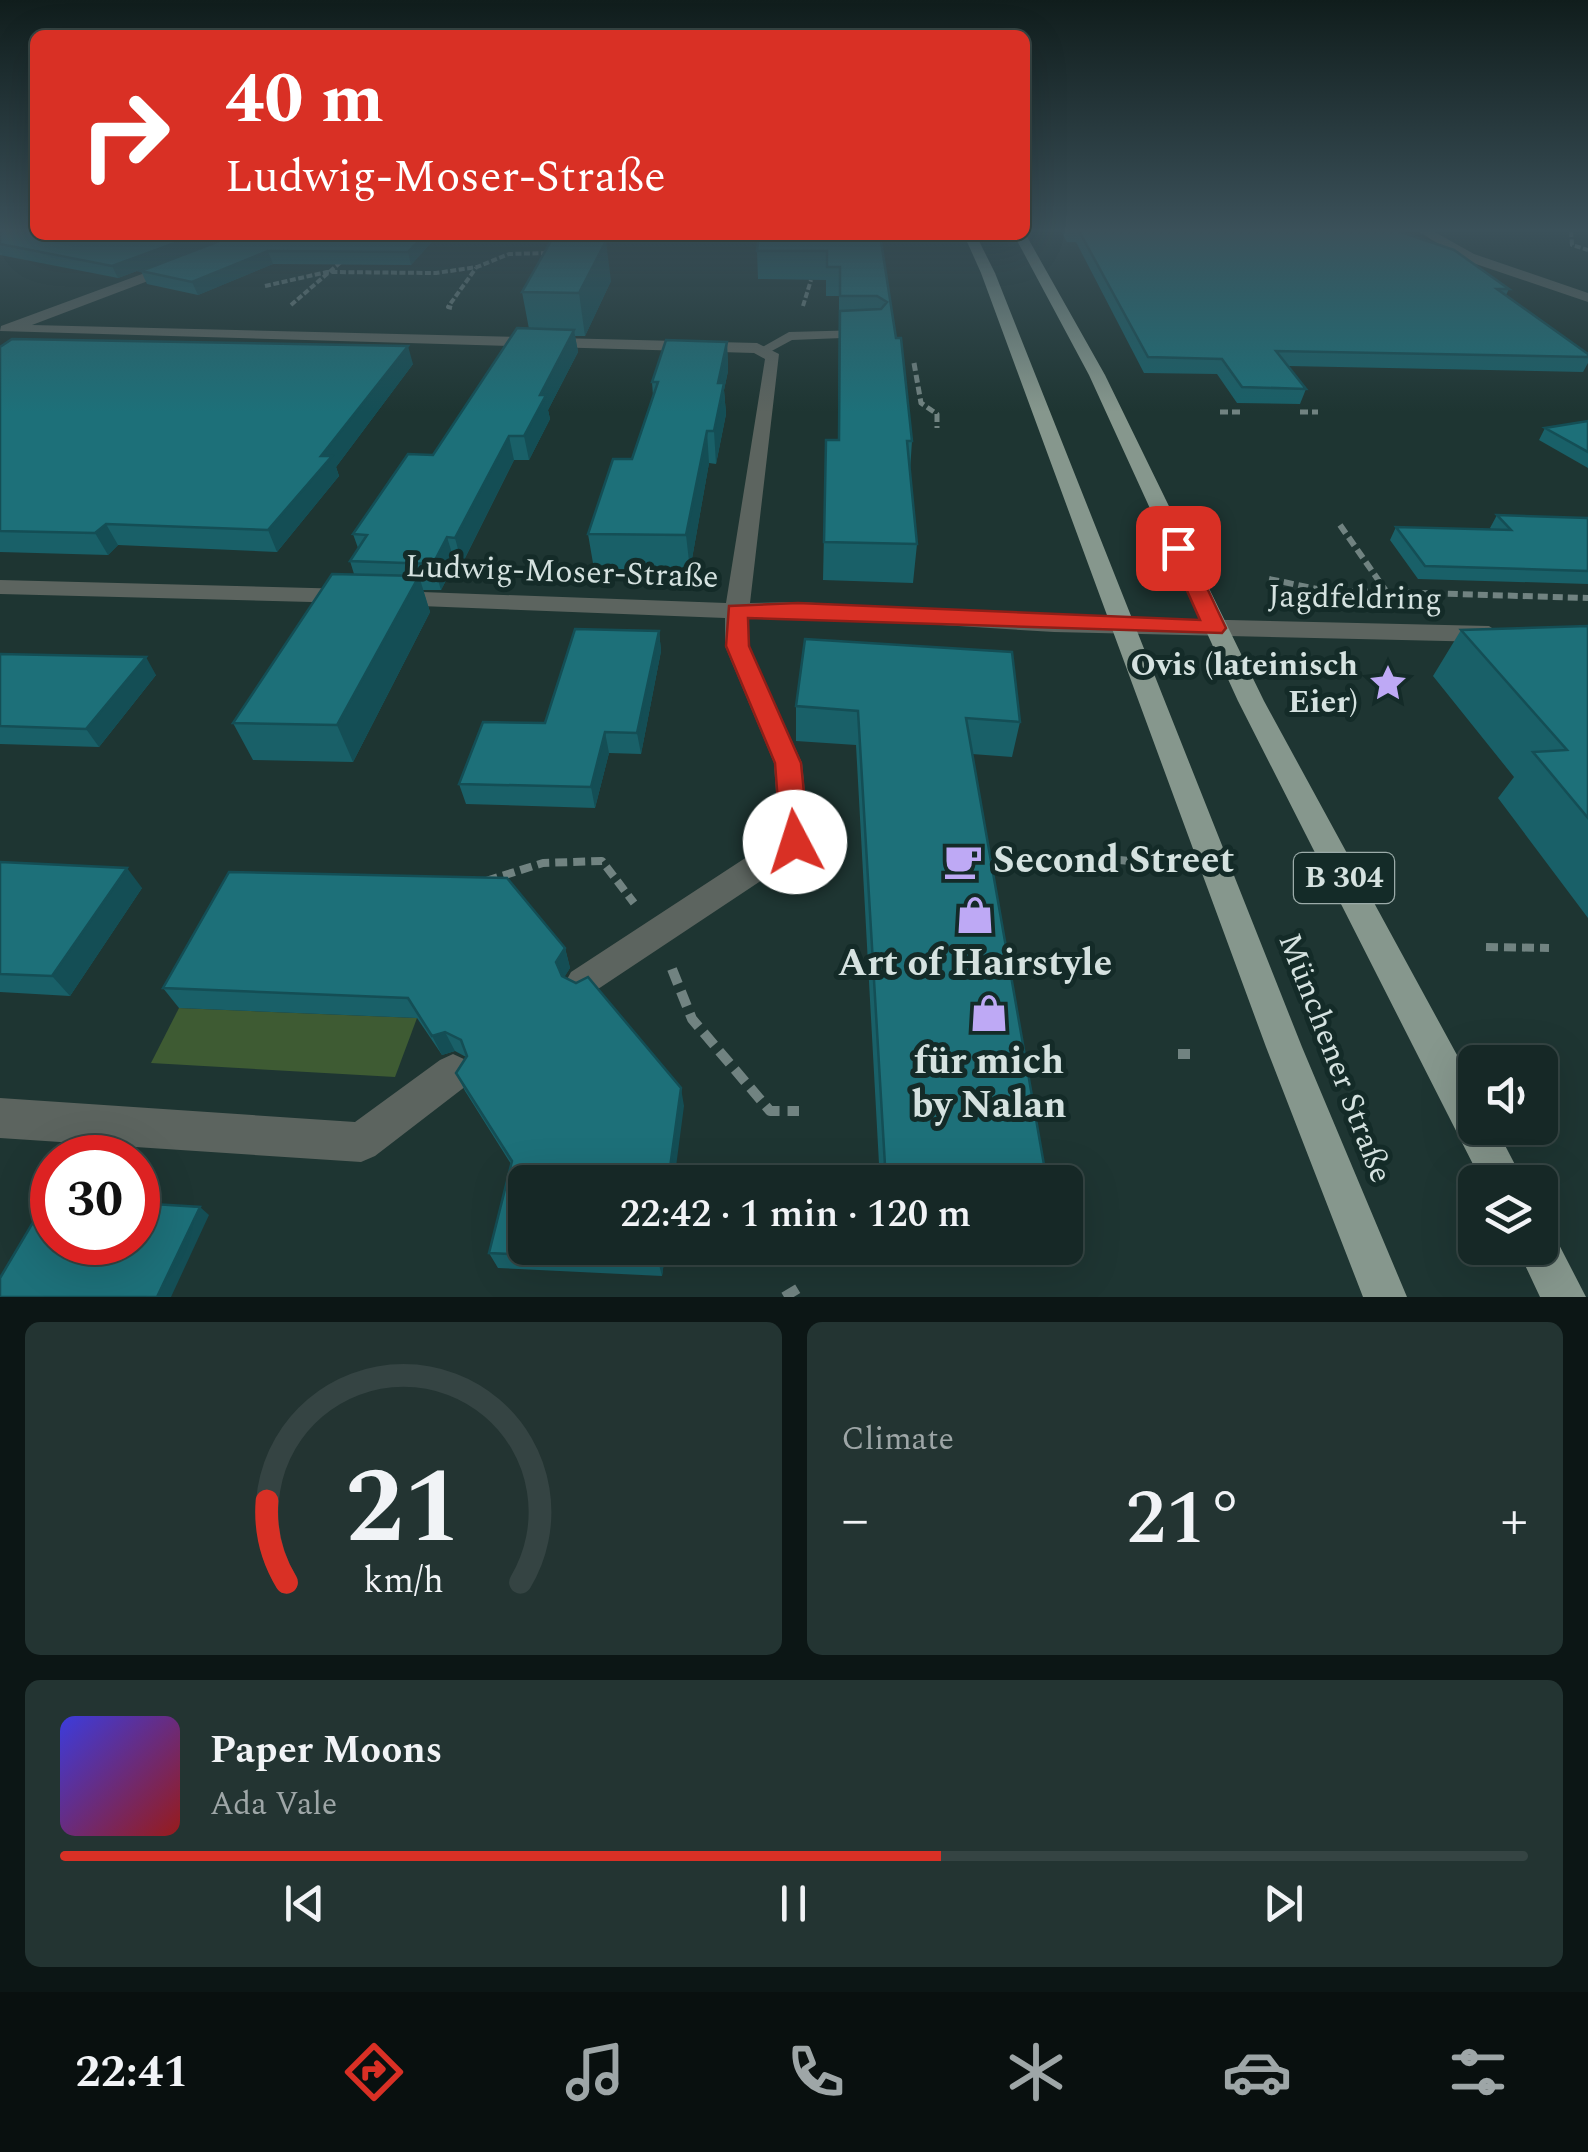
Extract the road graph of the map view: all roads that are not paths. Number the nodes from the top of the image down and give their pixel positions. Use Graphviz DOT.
graph roads {
  1 [pos="105,292"];
  2 [pos="995,292"];
  3 [pos="1051,292"];
  4 [pos="2,330"];
  5 [pos="875,334"];
  6 [pos="760,349"];
  7 [pos="0,587"];
  8 [pos="737,611"];
  9 [pos="1121,626"];
  10 [pos="1214,628"];
  11 [pos="1518,634"];
  12 [pos="582,983"];
  13 [pos="454,1073"];
  14 [pos="1458,1094"];
  15 [pos="0,1118"];
  16 [pos="1547,1265"];
  17 [pos="1385,1297"];
  18 [pos="1564,1297"];
  1 -- 4 [label="street"];
  2 -- 9 [label="main road, Münchener Straße"];
  3 -- 10 [label="main road, B 304"];
  4 -- 6 [label="street"];
  5 -- 6 [label="lane"];
  6 -- 8 [label="street"];
  7 -- 8 [label="street, Ludwig-Moser-Straße"];
  8 -- 9 [label="street, Ludwig-Moser-Straße"];
  8 -- 12 [label="street"];
  9 -- 10 [label="street, Jagdfeldring"];
  9 -- 17 [label="main road, Münchener Straße"];
  10 -- 11 [label="street, Jagdfeldring"];
  10 -- 14 [label="main road, B 304"];
  13 -- 15 [label="street"];
  16 -- 18 [label="main road"];
}
